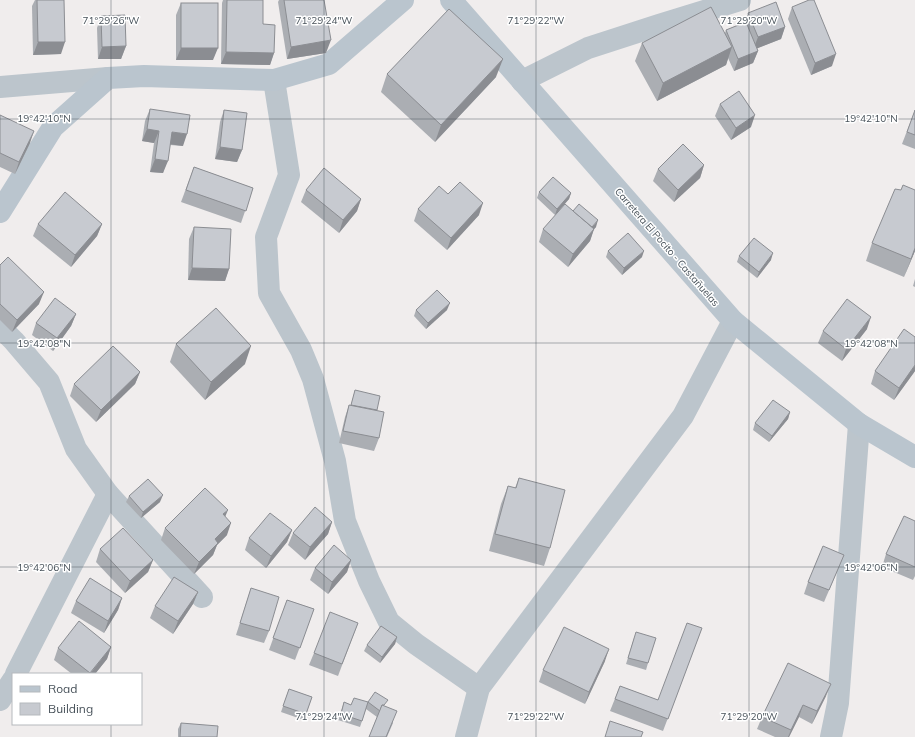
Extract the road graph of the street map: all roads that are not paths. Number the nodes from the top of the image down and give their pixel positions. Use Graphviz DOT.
graph roads {
  1 [pos="403,0"];
  2 [pos="451,0"];
  3 [pos="740,0"];
  4 [pos="108,78"];
  5 [pos="274,80"];
  6 [pos="522,81"];
  7 [pos="0,87"];
  8 [pos="0,212"];
  9 [pos="732,322"];
  10 [pos="0,327"];
  11 [pos="859,424"];
  12 [pos="915,457"];
  13 [pos="108,494"];
  14 [pos="202,597"];
  15 [pos="17,673"];
  16 [pos="12,682"];
  17 [pos="479,688"];
  18 [pos="0,700"];
  19 [pos="466,737"];
  20 [pos="831,737"];
  1 -- 5 [label="main road"];
  2 -- 6 [label="main road, Carretera El Pocito - Castañuelas"];
  3 -- 6 [label="street"];
  4 -- 5 [label="main road"];
  4 -- 7 [label="street"];
  4 -- 8 [label="main road"];
  5 -- 17 [label="street"];
  6 -- 9 [label="main road, Carretera El Pocito - Castañuelas"];
  9 -- 11 [label="main road, Carretera El Pocito - Castañuelas"];
  9 -- 17 [label="street"];
  10 -- 13 [label="street"];
  11 -- 12 [label="main road, Carretera El Pocito - Castañuelas"];
  11 -- 20 [label="street"];
  13 -- 14 [label="street"];
  13 -- 15 [label="street"];
  16 -- 18 [label="street"];
  17 -- 19 [label="street"];
}
